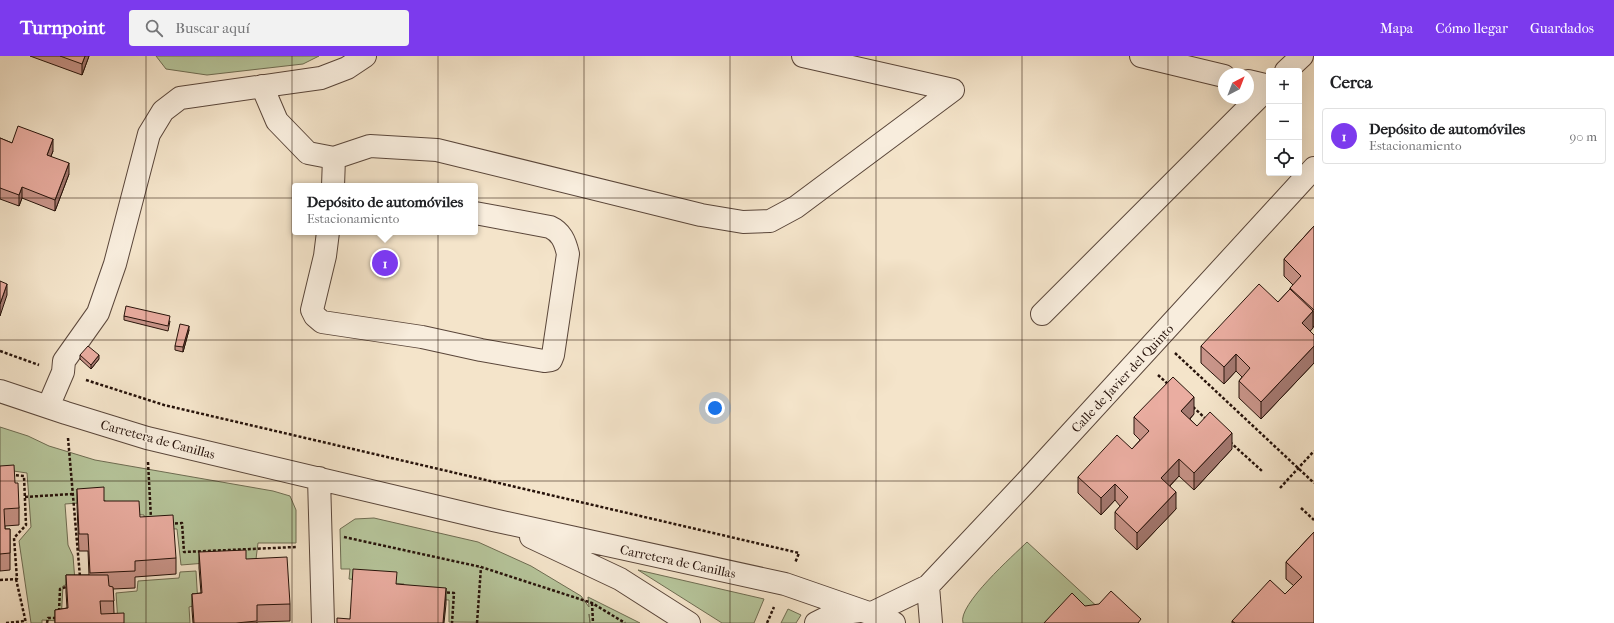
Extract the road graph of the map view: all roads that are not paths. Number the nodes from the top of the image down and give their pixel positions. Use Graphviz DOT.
graph roads {
  1 [pos="365,56"];
  2 [pos="802,56"];
  3 [pos="1141,56"];
  4 [pos="1302,56"];
  5 [pos="1289,68"];
  6 [pos="1218,75"];
  7 [pos="1254,83"];
  8 [pos="262,86"];
  9 [pos="1266,86"];
  10 [pos="1266,90"];
  11 [pos="334,158"];
  12 [pos="1314,168"];
  13 [pos="333,183"];
  14 [pos="478,214"];
  15 [pos="328,235"];
  16 [pos="1042,314"];
  17 [pos="0,391"];
  18 [pos="57,410"];
  19 [pos="319,478"];
  20 [pos="493,520"];
  21 [pos="928,586"];
  22 [pos="865,612"];
  23 [pos="323,623"];
  24 [pos="689,623"];
  25 [pos="816,623"];
  26 [pos="894,623"];
  27 [pos="931,623"];
  1 -- 8 [label="street"];
  2 -- 11 [label="street"];
  3 -- 6 [label="street"];
  4 -- 5 [label="street"];
  7 -- 9 [label="street"];
  8 -- 11 [label="street"];
  8 -- 18 [label="street"];
  10 -- 16 [label="street"];
  11 -- 13 [label="street"];
  12 -- 21 [label="street, Calle de Javier del Quinto"];
  14 -- 15 [label="street"];
  17 -- 18 [label="street, Carretera de Canillas"];
  18 -- 19 [label="street, Carretera de Canillas"];
  19 -- 20 [label="street, Carretera de Canillas"];
  19 -- 23 [label="street"];
  20 -- 22 [label="street, Carretera de Canillas"];
  20 -- 24 [label="street, Carretera de Canillas"];
  21 -- 22 [label="street, Calle de Javier del Quinto"];
  21 -- 27 [label="street"];
  22 -- 25 [label="street"];
  22 -- 26 [label="street, Carretera de Canillas"];
}
